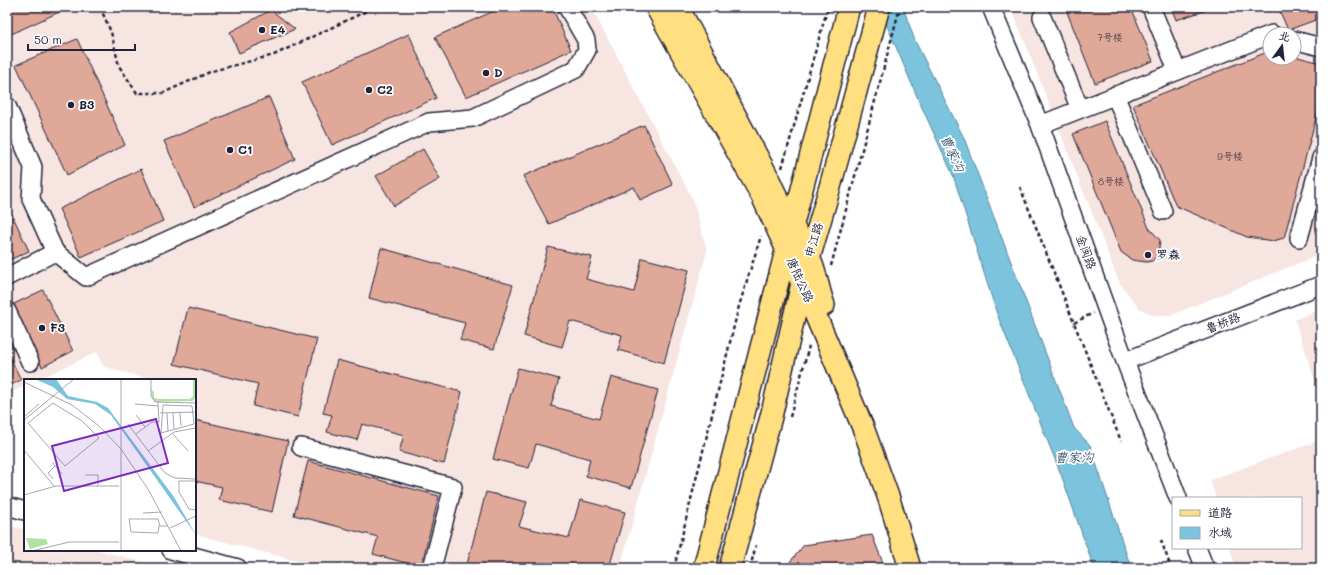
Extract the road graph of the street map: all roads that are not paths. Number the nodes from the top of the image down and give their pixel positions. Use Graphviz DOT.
graph roads {
  1 [pos="567,7"];
  2 [pos="656,7"];
  3 [pos="678,7"];
  4 [pos="849,7"];
  5 [pos="879,7"];
  6 [pos="991,7"];
  7 [pos="1152,7"];
  8 [pos="1042,17"];
  9 [pos="1262,38"];
  10 [pos="1302,42"];
  11 [pos="1321,47"];
  12 [pos="1177,70"];
  13 [pos="1115,95"];
  14 [pos="7,106"];
  15 [pos="1080,109"];
  16 [pos="1040,125"];
  17 [pos="1321,158"];
  18 [pos="771,203"];
  19 [pos="1163,211"];
  20 [pos="793,223"];
  21 [pos="1299,238"];
  22 [pos="786,248"];
  23 [pos="55,252"];
  24 [pos="809,256"];
  25 [pos="7,277"];
  26 [pos="802,283"];
  27 [pos="1321,285"];
  28 [pos="7,313"];
  29 [pos="1125,361"];
  30 [pos="30,362"];
  31 [pos="301,447"];
  32 [pos="1178,497"];
  33 [pos="7,506"];
  34 [pos="24,511"];
  35 [pos="1198,549"];
  36 [pos="175,551"];
  37 [pos="238,568"];
  38 [pos="432,568"];
  39 [pos="704,568"];
  40 [pos="730,568"];
  41 [pos="910,568"];
  42 [pos="922,568"];
  43 [pos="1205,568"];
  1 -- 23 [label="street"];
  2 -- 18 [label="main road, 唐陆公路"];
  3 -- 18 [label="main road, 唐陆公路"];
  4 -- 20 [label="main road, 申江路"];
  5 -- 24 [label="main road, 申江路"];
  6 -- 16 [label="street, 金闽路"];
  7 -- 12 [label="street"];
  8 -- 15 [label="street"];
  9 -- 12 [label="street"];
  10 -- 11 [label="street"];
  12 -- 13 [label="street"];
  13 -- 15 [label="street"];
  13 -- 19 [label="street"];
  14 -- 23 [label="street"];
  15 -- 16 [label="street"];
  16 -- 29 [label="street, 金闽路"];
  17 -- 21 [label="street"];
  18 -- 20 [label="main road, 唐陆公路"];
  18 -- 22 [label="main road, 唐陆公路"];
  20 -- 22 [label="main road, 申江路"];
  20 -- 24 [label="main road, 唐陆公路"];
  22 -- 26 [label="main road, 唐陆公路"];
  22 -- 39 [label="main road, 申江路"];
  23 -- 25 [label="street"];
  24 -- 26 [label="main road, 申江路"];
  24 -- 42 [label="main road, 唐陆公路"];
  26 -- 40 [label="main road, 申江路"];
  26 -- 41 [label="main road, 唐陆公路"];
  27 -- 29 [label="street, 鲁桥路"];
  28 -- 30 [label="street"];
  29 -- 32 [label="street, 金闽路"];
  31 -- 38 [label="street"];
  33 -- 34 [label="street"];
  35 -- 43 [label="street"];
  36 -- 37 [label="street"];
}
